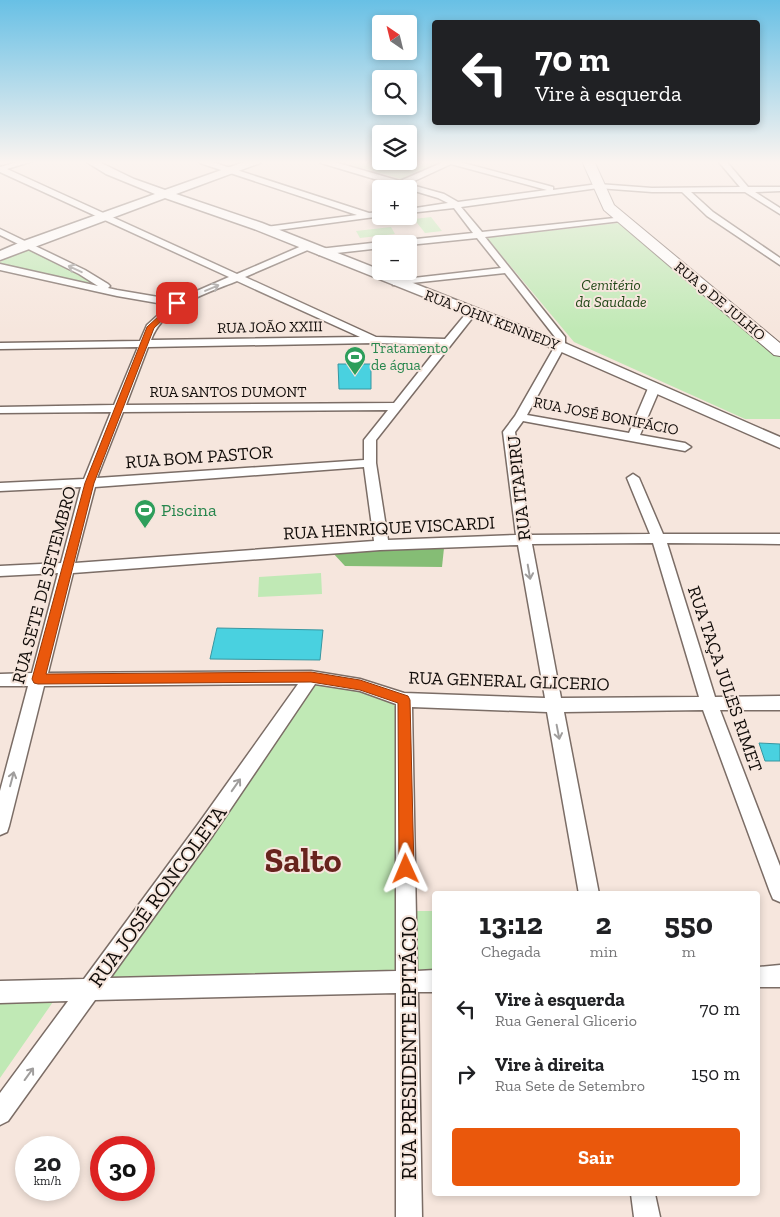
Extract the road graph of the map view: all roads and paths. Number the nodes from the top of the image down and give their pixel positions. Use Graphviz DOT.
graph roads {
  1 [pos="99,218"];
  2 [pos="108,218"];
  3 [pos="233,218"];
  4 [pos="356,218"];
  5 [pos="466,218"];
  6 [pos="636,218"];
  7 [pos="716,218"];
  8 [pos="621,219"];
  9 [pos="266,230"];
  10 [pos="0,232"];
  11 [pos="480,235"];
  12 [pos="417,242"];
  13 [pos="25,246"];
  14 [pos="372,247"];
  15 [pos="313,250"];
  16 [pos="0,256"];
  17 [pos="780,262"];
  18 [pos="0,268"];
  19 [pos="507,270"];
  20 [pos="238,277"];
  21 [pos="396,283"];
  22 [pos="118,293"];
  23 [pos="177,303"];
  24 [pos="749,307"];
  25 [pos="472,312"];
  26 [pos="375,340"];
  27 [pos="449,342"];
  28 [pos="144,343"];
  29 [pos="0,346"];
  30 [pos="560,346"];
  31 [pos="780,351"];
  32 [pos="655,386"];
  33 [pos="397,406"];
  34 [pos="119,408"];
  35 [pos="0,410"];
  36 [pos="520,416"];
  37 [pos="779,434"];
  38 [pos="633,437"];
  39 [pos="685,447"];
  40 [pos="370,463"];
  41 [pos="633,478"];
  42 [pos="89,483"];
  43 [pos="0,487"];
  44 [pos="659,540"];
  45 [pos="779,540"];
  46 [pos="524,541"];
  47 [pos="382,545"];
  48 [pos="67,569"];
  49 [pos="0,571"];
  50 [pos="311,677"];
  51 [pos="38,679"];
  52 [pos="0,680"];
  53 [pos="404,700"];
  54 [pos="709,703"];
  55 [pos="780,703"];
  56 [pos="553,705"];
  57 [pos="1,816"];
  58 [pos="588,891"];
  59 [pos="780,892"];
  60 [pos="780,976"];
  61 [pos="760,977"];
  62 [pos="408,981"];
  63 [pos="432,981"];
  64 [pos="90,990"];
  65 [pos="0,992"];
  66 [pos="0,1113"];
  67 [pos="643,1196"];
  68 [pos="409,1217"];
  69 [pos="647,1217"];
  1 -- 13 [label="street"];
  2 -- 20 [label="street"];
  3 -- 9 [label="street, RUA JOHN KENNEDY"];
  4 -- 9 [label="street"];
  5 -- 11 [label="street"];
  6 -- 24 [label="main road, RUA 9 DE JULHO"];
  7 -- 17 [label="street"];
  8 -- 11 [label="street"];
  8 -- 31 [label="main road, RUA 9 DE JULHO"];
  9 -- 15 [label="street, RUA JOHN KENNEDY"];
  10 -- 13 [label="street"];
  11 -- 12 [label="street"];
  11 -- 19 [label="street"];
  13 -- 16 [label="street"];
  22 -- 13 [label="street, one-way"];
  14 -- 15 [label="street, RUA SETE DE SETEMBRO"];
  15 -- 20 [label="street, RUA SETE DE SETEMBRO"];
  15 -- 21 [label="street, RUA JOHN KENNEDY"];
  18 -- 22 [label="street"];
  19 -- 21 [label="street"];
  19 -- 30 [label="street"];
  23 -- 20 [label="street, RUA SETE DE SETEMBRO, one-way"];
  20 -- 26 [label="street"];
  21 -- 25 [label="street, RUA JOHN KENNEDY"];
  22 -- 23 [label="street"];
  23 -- 28 [label="street, RUA SETE DE SETEMBRO"];
  25 -- 27 [label="street"];
  25 -- 30 [label="street, RUA JOHN KENNEDY"];
  26 -- 27 [label="street, RUA JOÃO XXIII"];
  26 -- 28 [label="street, RUA JOÃO XXIII"];
  27 -- 33 [label="street"];
  28 -- 29 [label="street, RUA JOÃO XXIII"];
  28 -- 34 [label="street, RUA SETE DE SETEMBRO"];
  30 -- 32 [label="street, RUA JOHN KENNEDY"];
  30 -- 36 [label="street, RUA ITAPIRU"];
  32 -- 37 [label="street, RUA JOHN KENNEDY"];
  32 -- 38 [label="street"];
  33 -- 34 [label="street, RUA SANTOS DUMONT"];
  33 -- 40 [label="street"];
  34 -- 35 [label="street, RUA SANTOS DUMONT"];
  34 -- 42 [label="street, RUA SETE DE SETEMBRO"];
  36 -- 38 [label="street, RUA JOSÉ BONIFÁCIO"];
  36 -- 46 [label="street, RUA ITAPIRU"];
  38 -- 39 [label="street, RUA JOSÉ BONIFÁCIO"];
  40 -- 42 [label="street, RUA BOM PASTOR"];
  40 -- 47 [label="street"];
  41 -- 44 [label="street, RUA TAÇA JULES RIMET"];
  42 -- 43 [label="street, RUA BOM PASTOR"];
  42 -- 48 [label="street, RUA SETE DE SETEMBRO"];
  44 -- 45 [label="street, RUA HENRIQUE VISCARDI"];
  44 -- 46 [label="street, RUA HENRIQUE VISCARDI"];
  44 -- 54 [label="street, RUA TAÇA JULES RIMET"];
  46 -- 47 [label="street, RUA HENRIQUE VISCARDI"];
  46 -- 56 [label="street, RUA ITAPIRU, one-way"];
  47 -- 48 [label="street, RUA HENRIQUE VISCARDI"];
  48 -- 49 [label="street, RUA HENRIQUE VISCARDI"];
  48 -- 51 [label="street, RUA SETE DE SETEMBRO"];
  50 -- 51 [label="street, RUA GENERAL GLICERIO"];
  50 -- 53 [label="street, RUA GENERAL GLICERIO"];
  64 -- 50 [label="street, RUA JOSÉ RONCOLETA, one-way"];
  51 -- 52 [label="street, RUA GENERAL GLICERIO"];
  57 -- 51 [label="street, RUA SETE DE SETEMBRO, one-way"];
  53 -- 56 [label="street, RUA GENERAL GLICERIO"];
  53 -- 62 [label="street, RUA PRESIDENTE EPITÁCIO"];
  54 -- 55 [label="street, RUA GENERAL GLICERIO"];
  54 -- 56 [label="street, RUA GENERAL GLICERIO"];
  54 -- 59 [label="street, RUA TAÇA JULES RIMET"];
  56 -- 58 [label="street, RUA ITAPIRU, one-way"];
  60 -- 61 [label="street"];
  62 -- 63 [label="street"];
  62 -- 64 [label="street"];
  62 -- 68 [label="street, RUA PRESIDENTE EPITÁCIO"];
  64 -- 65 [label="street"];
  66 -- 64 [label="street, RUA JOSÉ RONCOLETA, one-way"];
  67 -- 69 [label="street"];
}
